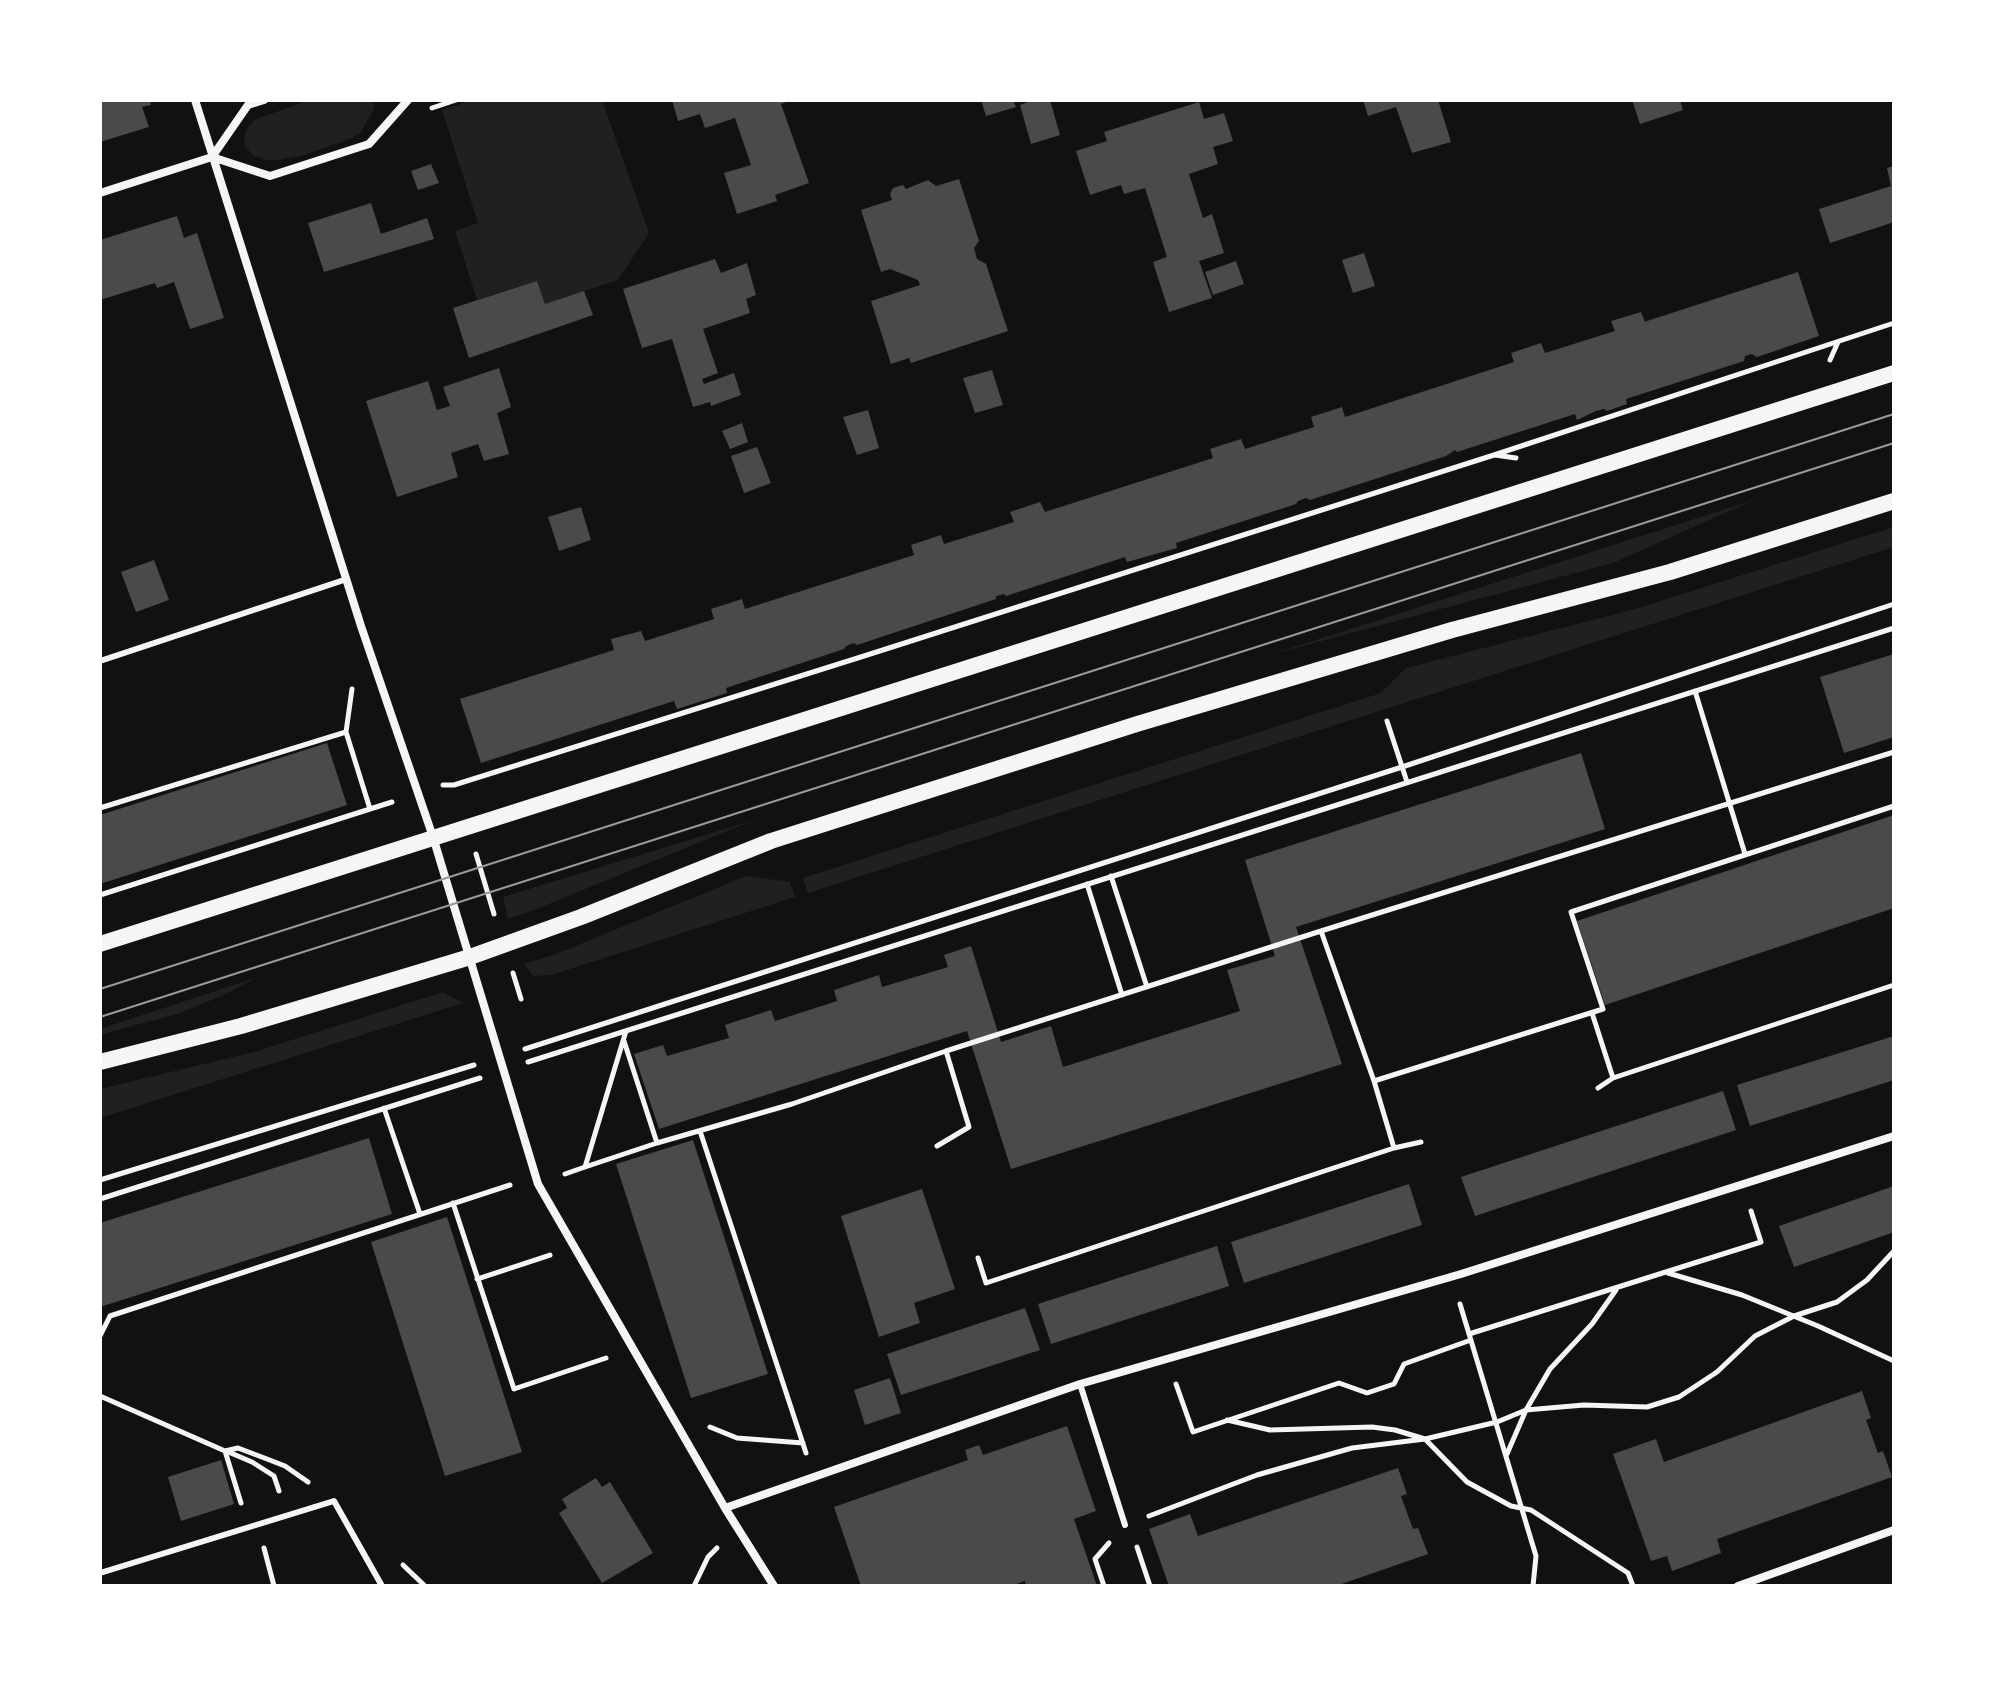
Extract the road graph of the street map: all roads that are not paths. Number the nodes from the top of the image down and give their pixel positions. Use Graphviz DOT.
graph roads {
  1 [pos="195,100"];
  2 [pos="264,100"];
  3 [pos="408,100"];
  4 [pos="212,157"];
  5 [pos="100,193"];
  6 [pos="1894,373"];
  7 [pos="1894,501"];
  8 [pos="347,579"];
  9 [pos="100,661"];
  10 [pos="433,837"];
  11 [pos="100,944"];
  12 [pos="470,957"];
  13 [pos="100,1062"];
  14 [pos="1894,1136"];
  15 [pos="1080,1384"];
  16 [pos="725,1508"];
  17 [pos="1125,1525"];
  18 [pos="1894,1530"];
  19 [pos="100,1573"];
  20 [pos="382,1586"];
  21 [pos="774,1586"];
  22 [pos="1738,1586"];
  1 -- 4 [label="street"];
  2 -- 4 [label="street"];
  3 -- 4 [label="street"];
  4 -- 5 [label="street"];
  4 -- 8 [label="street"];
  6 -- 10 [label="main road"];
  7 -- 12 [label="main road"];
  8 -- 9 [label="lane"];
  8 -- 10 [label="street"];
  10 -- 11 [label="main road"];
  10 -- 12 [label="street"];
  12 -- 13 [label="main road"];
  12 -- 16 [label="street"];
  14 -- 15 [label="street"];
  15 -- 16 [label="street"];
  15 -- 17 [label="lane"];
  16 -- 21 [label="street"];
  18 -- 22 [label="street"];
  19 -- 20 [label="lane"];
}
